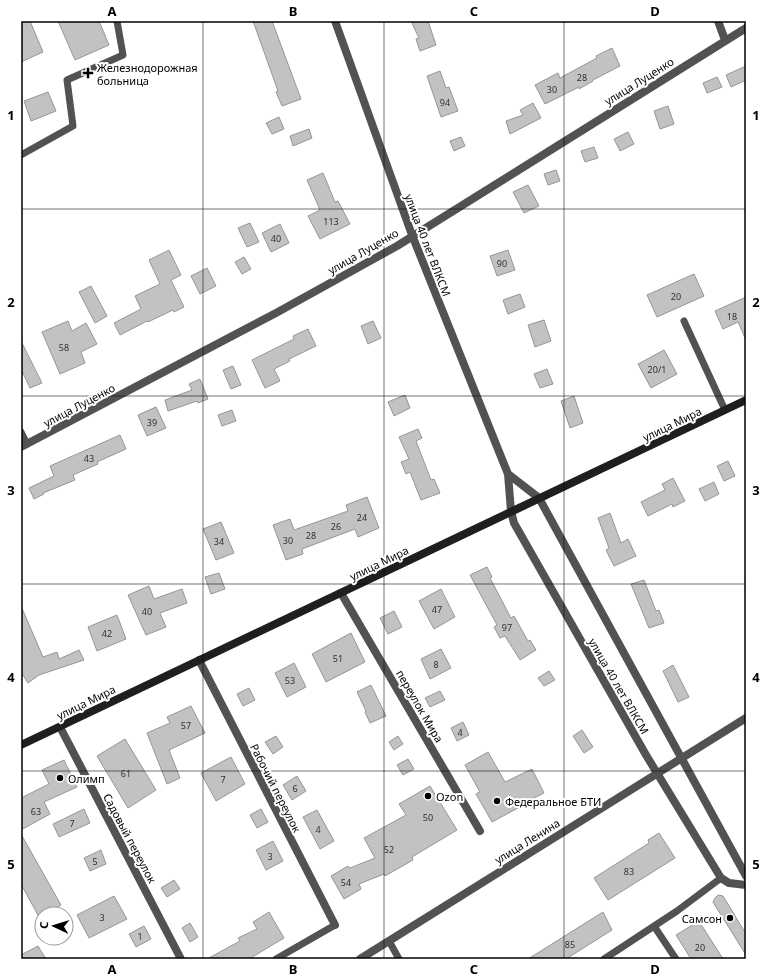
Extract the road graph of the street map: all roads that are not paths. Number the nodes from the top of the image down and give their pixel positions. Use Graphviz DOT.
graph roads {
  1 [pos="117,21"];
  2 [pos="335,21"];
  3 [pos="718,21"];
  4 [pos="746,28"];
  5 [pos="725,40"];
  6 [pos="21,154"];
  7 [pos="412,235"];
  8 [pos="684,321"];
  9 [pos="746,400"];
  10 [pos="725,410"];
  11 [pos="21,432"];
  12 [pos="24,446"];
  13 [pos="508,474"];
  14 [pos="539,498"];
  15 [pos="511,511"];
  16 [pos="341,593"];
  17 [pos="199,660"];
  18 [pos="746,718"];
  19 [pos="60,727"];
  20 [pos="21,745"];
  21 [pos="682,757"];
  22 [pos="657,773"];
  23 [pos="480,831"];
  24 [pos="743,866"];
  25 [pos="746,876"];
  26 [pos="721,878"];
  27 [pos="746,885"];
  28 [pos="334,925"];
  29 [pos="654,926"];
  30 [pos="389,941"];
  31 [pos="181,959"];
  32 [pos="276,959"];
  33 [pos="360,959"];
  34 [pos="399,959"];
  35 [pos="604,959"];
  36 [pos="676,959"];
  1 -- 6 [label="lane"];
  2 -- 7 [label="street, улица 40 лет ВЛКСМ"];
  3 -- 5 [label="street"];
  4 -- 5 [label="street, улица Луценко"];
  5 -- 7 [label="street, улица Луценко"];
  7 -- 12 [label="street, улица Луценко"];
  7 -- 13 [label="street, улица 40 лет ВЛКСМ"];
  8 -- 10 [label="lane"];
  9 -- 10 [label="main road, улица Мира"];
  10 -- 14 [label="main road, улица Мира"];
  11 -- 12 [label="lane"];
  13 -- 14 [label="street, улица 40 лет ВЛКСМ"];
  13 -- 15 [label="street, улица 40 лет ВЛКСМ"];
  14 -- 15 [label="main road, улица Мира"];
  14 -- 21 [label="street, улица 40 лет ВЛКСМ"];
  15 -- 16 [label="main road, улица Мира"];
  15 -- 22 [label="street, улица 40 лет ВЛКСМ"];
  16 -- 17 [label="main road, улица Мира"];
  16 -- 23 [label="street, переулок Мира"];
  17 -- 19 [label="main road, улица Мира"];
  17 -- 28 [label="street, Рабочий переулок"];
  18 -- 21 [label="street, улица Ленина"];
  19 -- 20 [label="main road, улица Мира"];
  19 -- 31 [label="street, Садовый переулок"];
  21 -- 22 [label="street, улица Ленина"];
  21 -- 24 [label="street, улица 40 лет ВЛКСМ"];
  22 -- 26 [label="street, улица 40 лет ВЛКСМ"];
  22 -- 30 [label="street, улица Ленина"];
  24 -- 25 [label="street, улица 40 лет ВЛКСМ"];
  26 -- 27 [label="street"];
  26 -- 29 [label="lane"];
  28 -- 32 [label="lane"];
  29 -- 35 [label="lane"];
  29 -- 36 [label="lane"];
  30 -- 33 [label="street, улица Ленина"];
  30 -- 34 [label="lane"];
}
